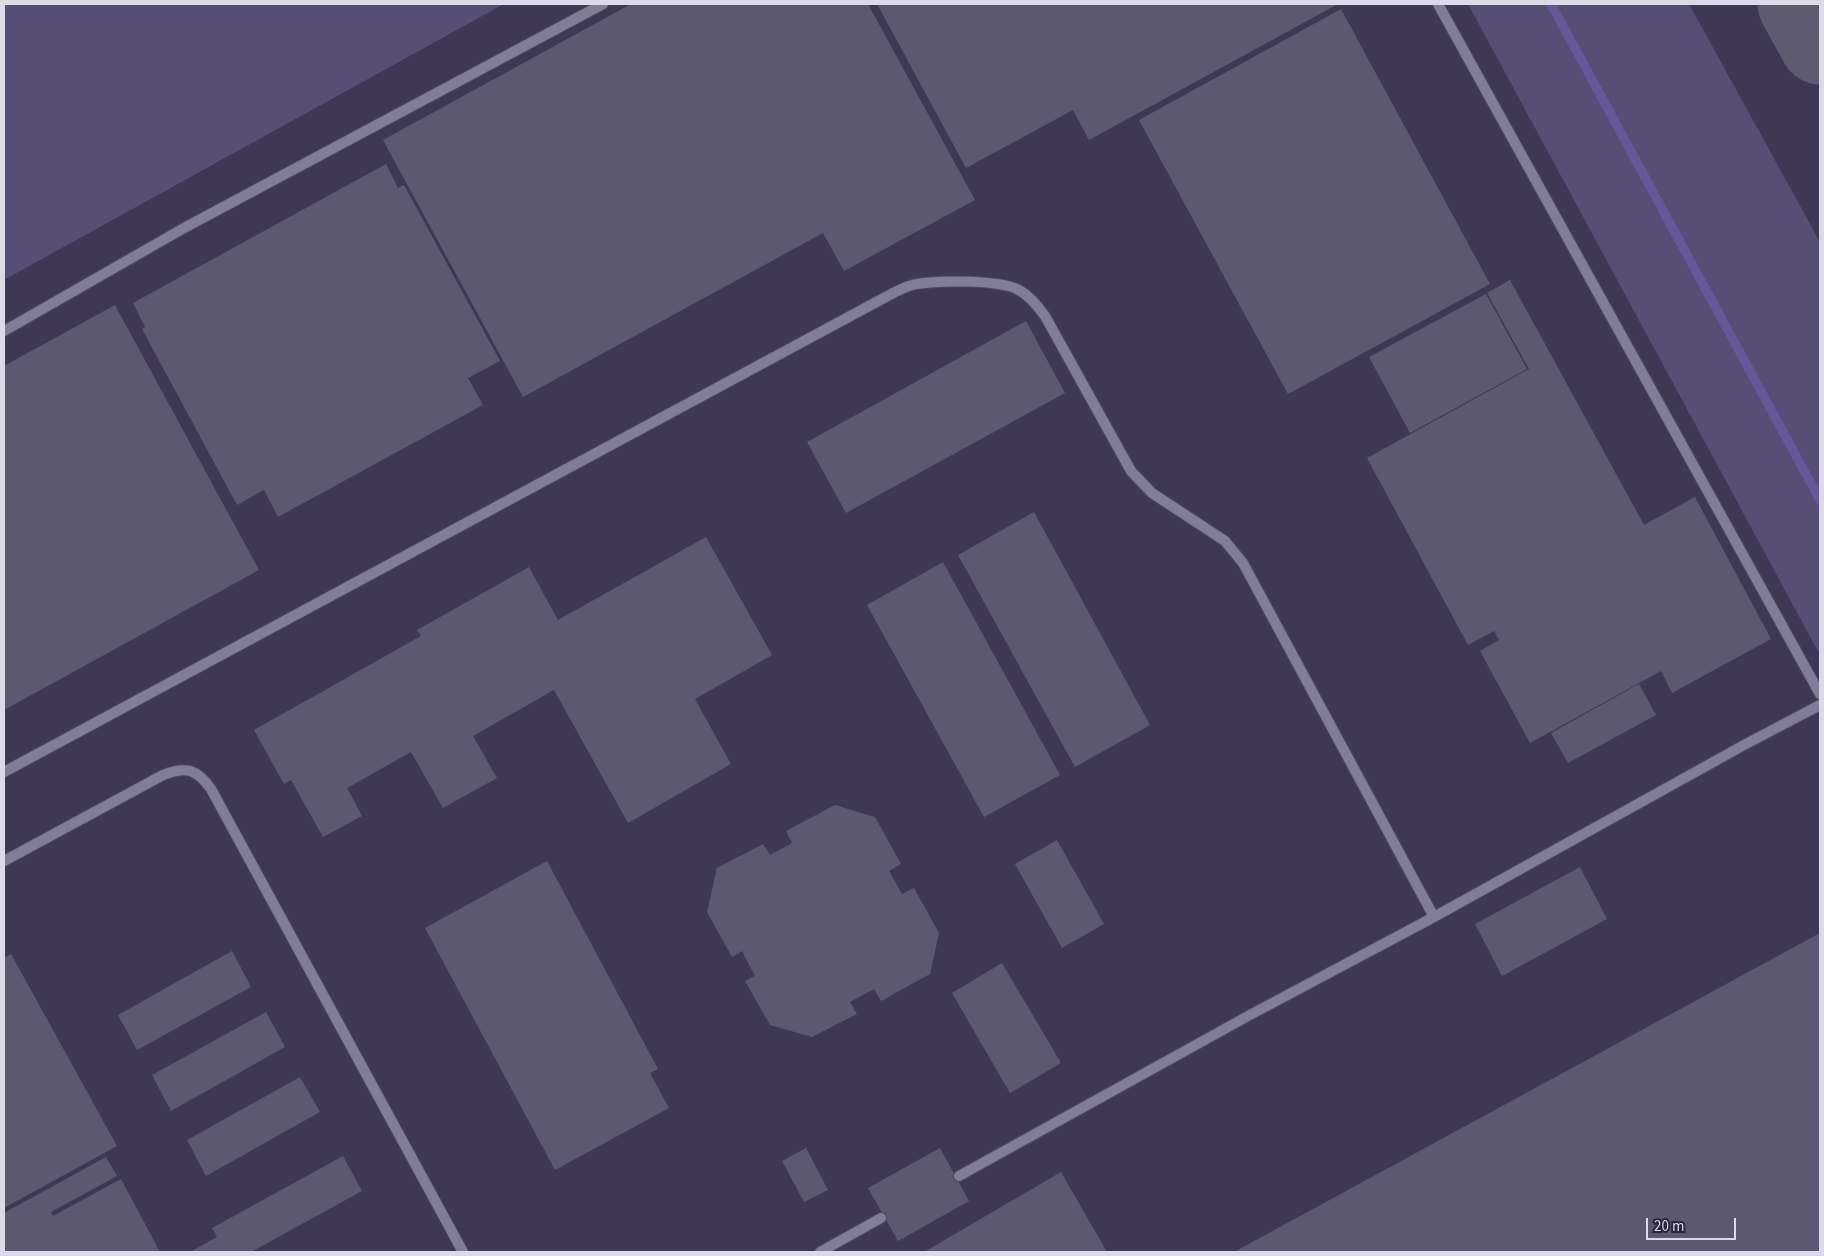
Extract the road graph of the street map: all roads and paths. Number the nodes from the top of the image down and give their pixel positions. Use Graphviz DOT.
graph roads {
  1 [pos="603,4"];
  2 [pos="1438,4"];
  3 [pos="4,331"];
  4 [pos="1820,694"];
  5 [pos="1820,705"];
  6 [pos="4,772"];
  7 [pos="4,861"];
  8 [pos="1434,917"];
  9 [pos="959,1176"];
  10 [pos="881,1218"];
  11 [pos="463,1252"];
  12 [pos="820,1252"];
  1 -- 3 [label="lane"];
  2 -- 4 [label="lane"];
  5 -- 8 [label="lane"];
  6 -- 8 [label="lane"];
  7 -- 11 [label="lane"];
  8 -- 9 [label="lane"];
  10 -- 12 [label="lane"];
}
